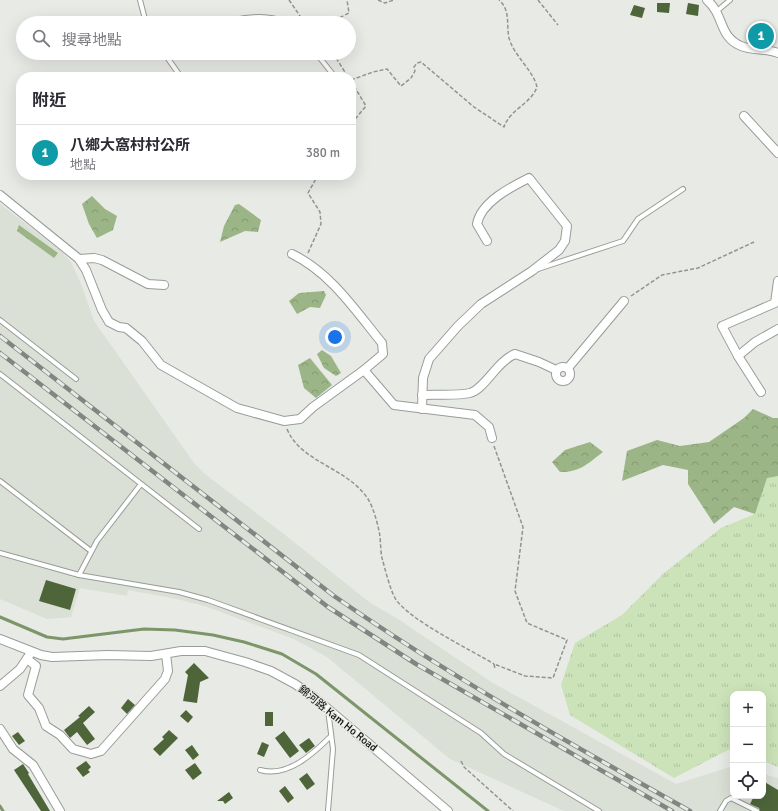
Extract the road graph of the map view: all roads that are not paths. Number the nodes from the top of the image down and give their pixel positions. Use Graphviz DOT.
graph roads {
  1 [pos="140,0"];
  2 [pos="707,0"];
  3 [pos="730,0"];
  4 [pos="717,11"];
  5 [pos="144,16"];
  6 [pos="778,53"];
  7 [pos="169,60"];
  8 [pos="321,60"];
  9 [pos="177,72"];
  10 [pos="330,72"];
  11 [pos="744,116"];
  12 [pos="778,153"];
  13 [pos="683,189"];
  14 [pos="0,195"];
  15 [pos="487,241"];
  16 [pos="292,254"];
  17 [pos="79,259"];
  18 [pos="532,271"];
  19 [pos="778,281"];
  20 [pos="164,285"];
  21 [pos="624,301"];
  22 [pos="776,305"];
  23 [pos="0,320"];
  24 [pos="778,329"];
  25 [pos="738,356"];
  26 [pos="568,368"];
  27 [pos="364,370"];
  28 [pos="556,370"];
  29 [pos="0,374"];
  30 [pos="76,378"];
  31 [pos="761,392"];
  32 [pos="422,395"];
  33 [pos="422,409"];
  34 [pos="492,438"];
  35 [pos="0,481"];
  36 [pos="141,484"];
  37 [pos="199,529"];
  38 [pos="91,551"];
  39 [pos="0,553"];
  40 [pos="79,575"];
  41 [pos="0,639"];
  42 [pos="166,654"];
  43 [pos="29,655"];
  44 [pos="0,686"];
  45 [pos="327,708"];
  46 [pos="0,730"];
  47 [pos="331,736"];
  48 [pos="260,770"];
  49 [pos="60,811"];
  50 [pos="328,811"];
  51 [pos="448,811"];
  52 [pos="599,811"];
  53 [pos="720,811"];
  54 [pos="757,811"];
  1 -- 5 [label="lane"];
  2 -- 4 [label="street"];
  3 -- 4 [label="lane"];
  4 -- 6 [label="street"];
  7 -- 9 [label="lane"];
  8 -- 10 [label="lane"];
  11 -- 12 [label="street"];
  13 -- 18 [label="lane"];
  14 -- 17 [label="street"];
  15 -- 18 [label="street"];
  16 -- 27 [label="street"];
  17 -- 20 [label="street"];
  17 -- 27 [label="street"];
  18 -- 32 [label="street"];
  19 -- 22 [label="street"];
  21 -- 26 [label="street"];
  22 -- 25 [label="street"];
  23 -- 30 [label="lane"];
  24 -- 25 [label="street"];
  25 -- 31 [label="street"];
  26 -- 28 [label="street"];
  26 -- 28 [label="street"];
  27 -- 33 [label="street"];
  28 -- 32 [label="street"];
  29 -- 36 [label="lane"];
  32 -- 33 [label="street"];
  33 -- 34 [label="street"];
  35 -- 38 [label="lane"];
  36 -- 37 [label="lane"];
  36 -- 38 [label="lane"];
  38 -- 40 [label="lane"];
  39 -- 40 [label="lane"];
  40 -- 52 [label="lane"];
  41 -- 43 [label="street, 錦河路 Kam Ho Road"];
  42 -- 43 [label="street, 錦河路 Kam Ho Road"];
  42 -- 43 [label="street"];
  42 -- 45 [label="street, 錦河路 Kam Ho Road"];
  43 -- 44 [label="street"];
  45 -- 47 [label="lane"];
  45 -- 51 [label="street, 錦河路 Kam Ho Road"];
  46 -- 49 [label="street"];
  47 -- 48 [label="lane"];
  47 -- 50 [label="lane"];
  53 -- 54 [label="lane"];
}
